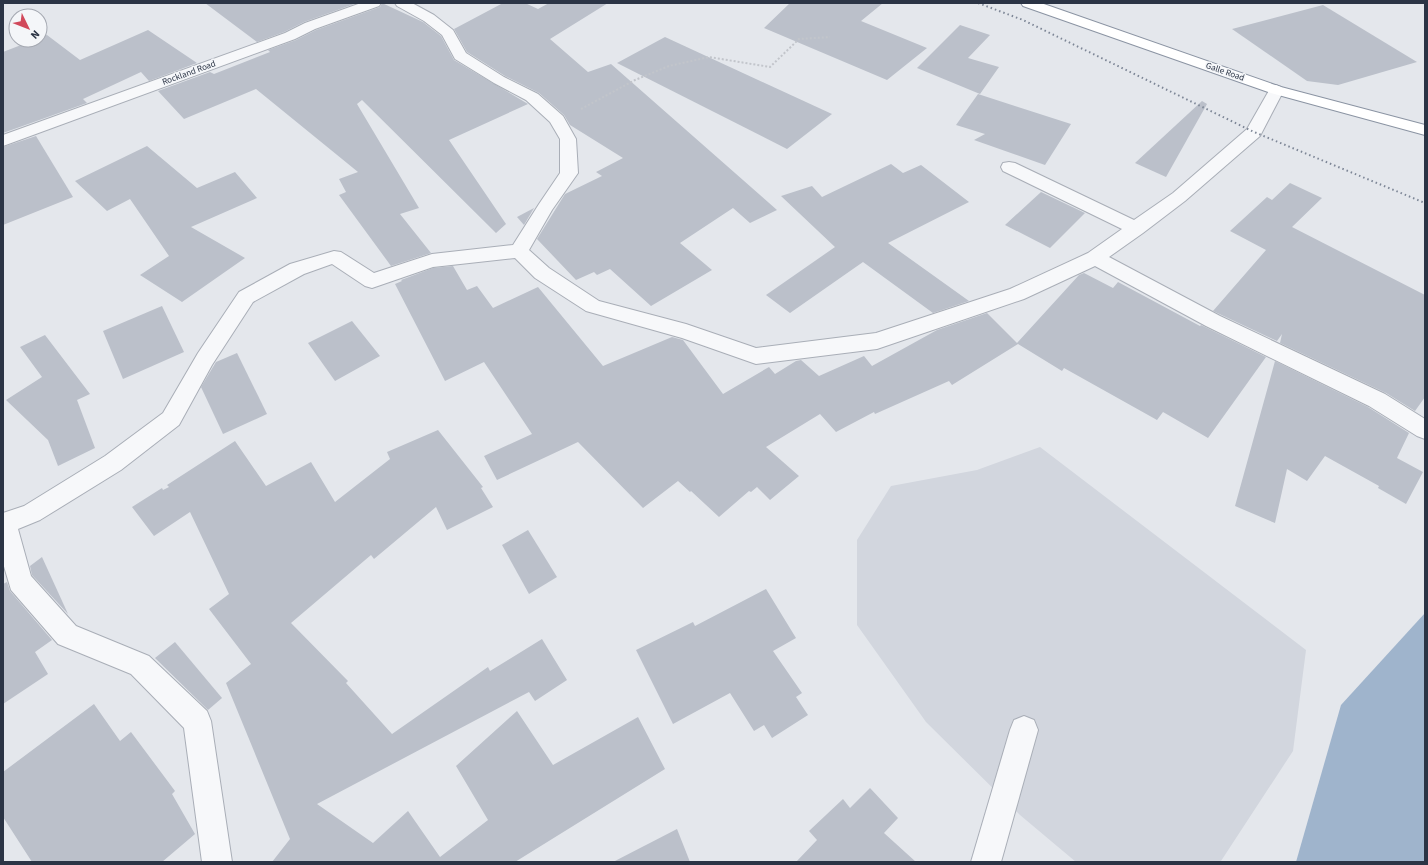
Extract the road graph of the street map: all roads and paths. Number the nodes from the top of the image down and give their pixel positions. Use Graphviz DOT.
graph roads {
  1 [pos="374,3"];
  2 [pos="402,3"];
  3 [pos="1028,3"];
  4 [pos="830,37"];
  5 [pos="1276,90"];
  6 [pos="557,119"];
  7 [pos="1425,130"];
  8 [pos="3,141"];
  9 [pos="1010,167"];
  10 [pos="1137,229"];
  11 [pos="520,251"];
  12 [pos="1095,258"];
  13 [pos="1425,430"];
  14 [pos="1024,730"];
  15 [pos="217,862"];
  16 [pos="986,862"];
  1 -- 8 [label="street, Rockland Road"];
  2 -- 6 [label="street"];
  3 -- 5 [label="highway, Galle Road"];
  4 -- 6 [label="path"];
  5 -- 7 [label="highway, Galle Road"];
  5 -- 10 [label="street"];
  6 -- 11 [label="street"];
  9 -- 10 [label="street"];
  10 -- 12 [label="street"];
  11 -- 12 [label="street"];
  11 -- 15 [label="street"];
  12 -- 13 [label="street"];
  14 -- 16 [label="street"];
}
